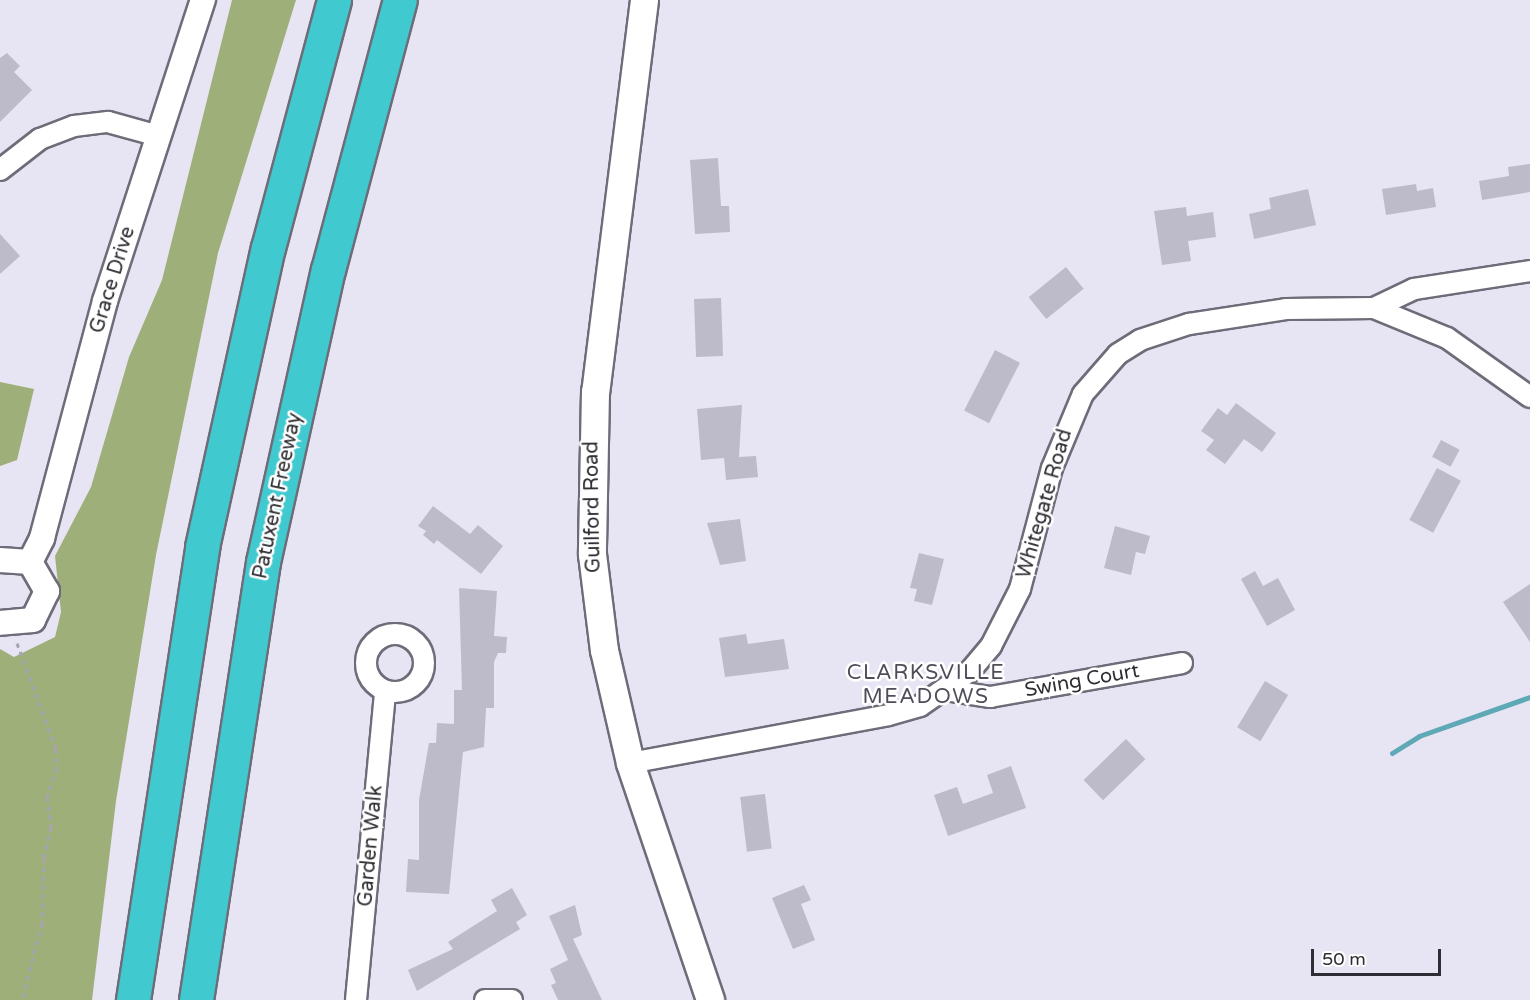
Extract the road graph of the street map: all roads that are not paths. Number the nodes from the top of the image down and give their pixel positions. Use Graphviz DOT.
graph roads {
  1 [pos="203,0"];
  2 [pos="334,0"];
  3 [pos="400,0"];
  4 [pos="644,0"];
  5 [pos="159,136"];
  6 [pos="0,170"];
  7 [pos="1530,271"];
  8 [pos="1374,308"];
  9 [pos="1530,397"];
  10 [pos="0,560"];
  11 [pos="30,562"];
  12 [pos="6,624"];
  13 [pos="1182,663"];
  14 [pos="946,690"];
  15 [pos="385,691"];
  16 [pos="630,763"];
  17 [pos="133,1000"];
  18 [pos="196,1000"];
  19 [pos="356,1000"];
  20 [pos="485,1000"];
  21 [pos="512,1000"];
  22 [pos="710,1000"];
  1 -- 5 [label="street, Grace Drive"];
  2 -- 17 [label="highway"];
  3 -- 18 [label="highway, Patuxent Freeway"];
  4 -- 16 [label="main road, Guilford Road"];
  5 -- 6 [label="street"];
  5 -- 11 [label="street, Grace Drive"];
  7 -- 8 [label="street"];
  8 -- 9 [label="street, Whitegate Road"];
  8 -- 14 [label="street, Whitegate Road"];
  10 -- 11 [label="street"];
  11 -- 12 [label="street"];
  13 -- 14 [label="street, Swing Court"];
  14 -- 16 [label="street, Whitegate Road"];
  15 -- 19 [label="street, Garden Walk"];
  16 -- 22 [label="main road, Guilford Road"];
  20 -- 21 [label="street"];
}
